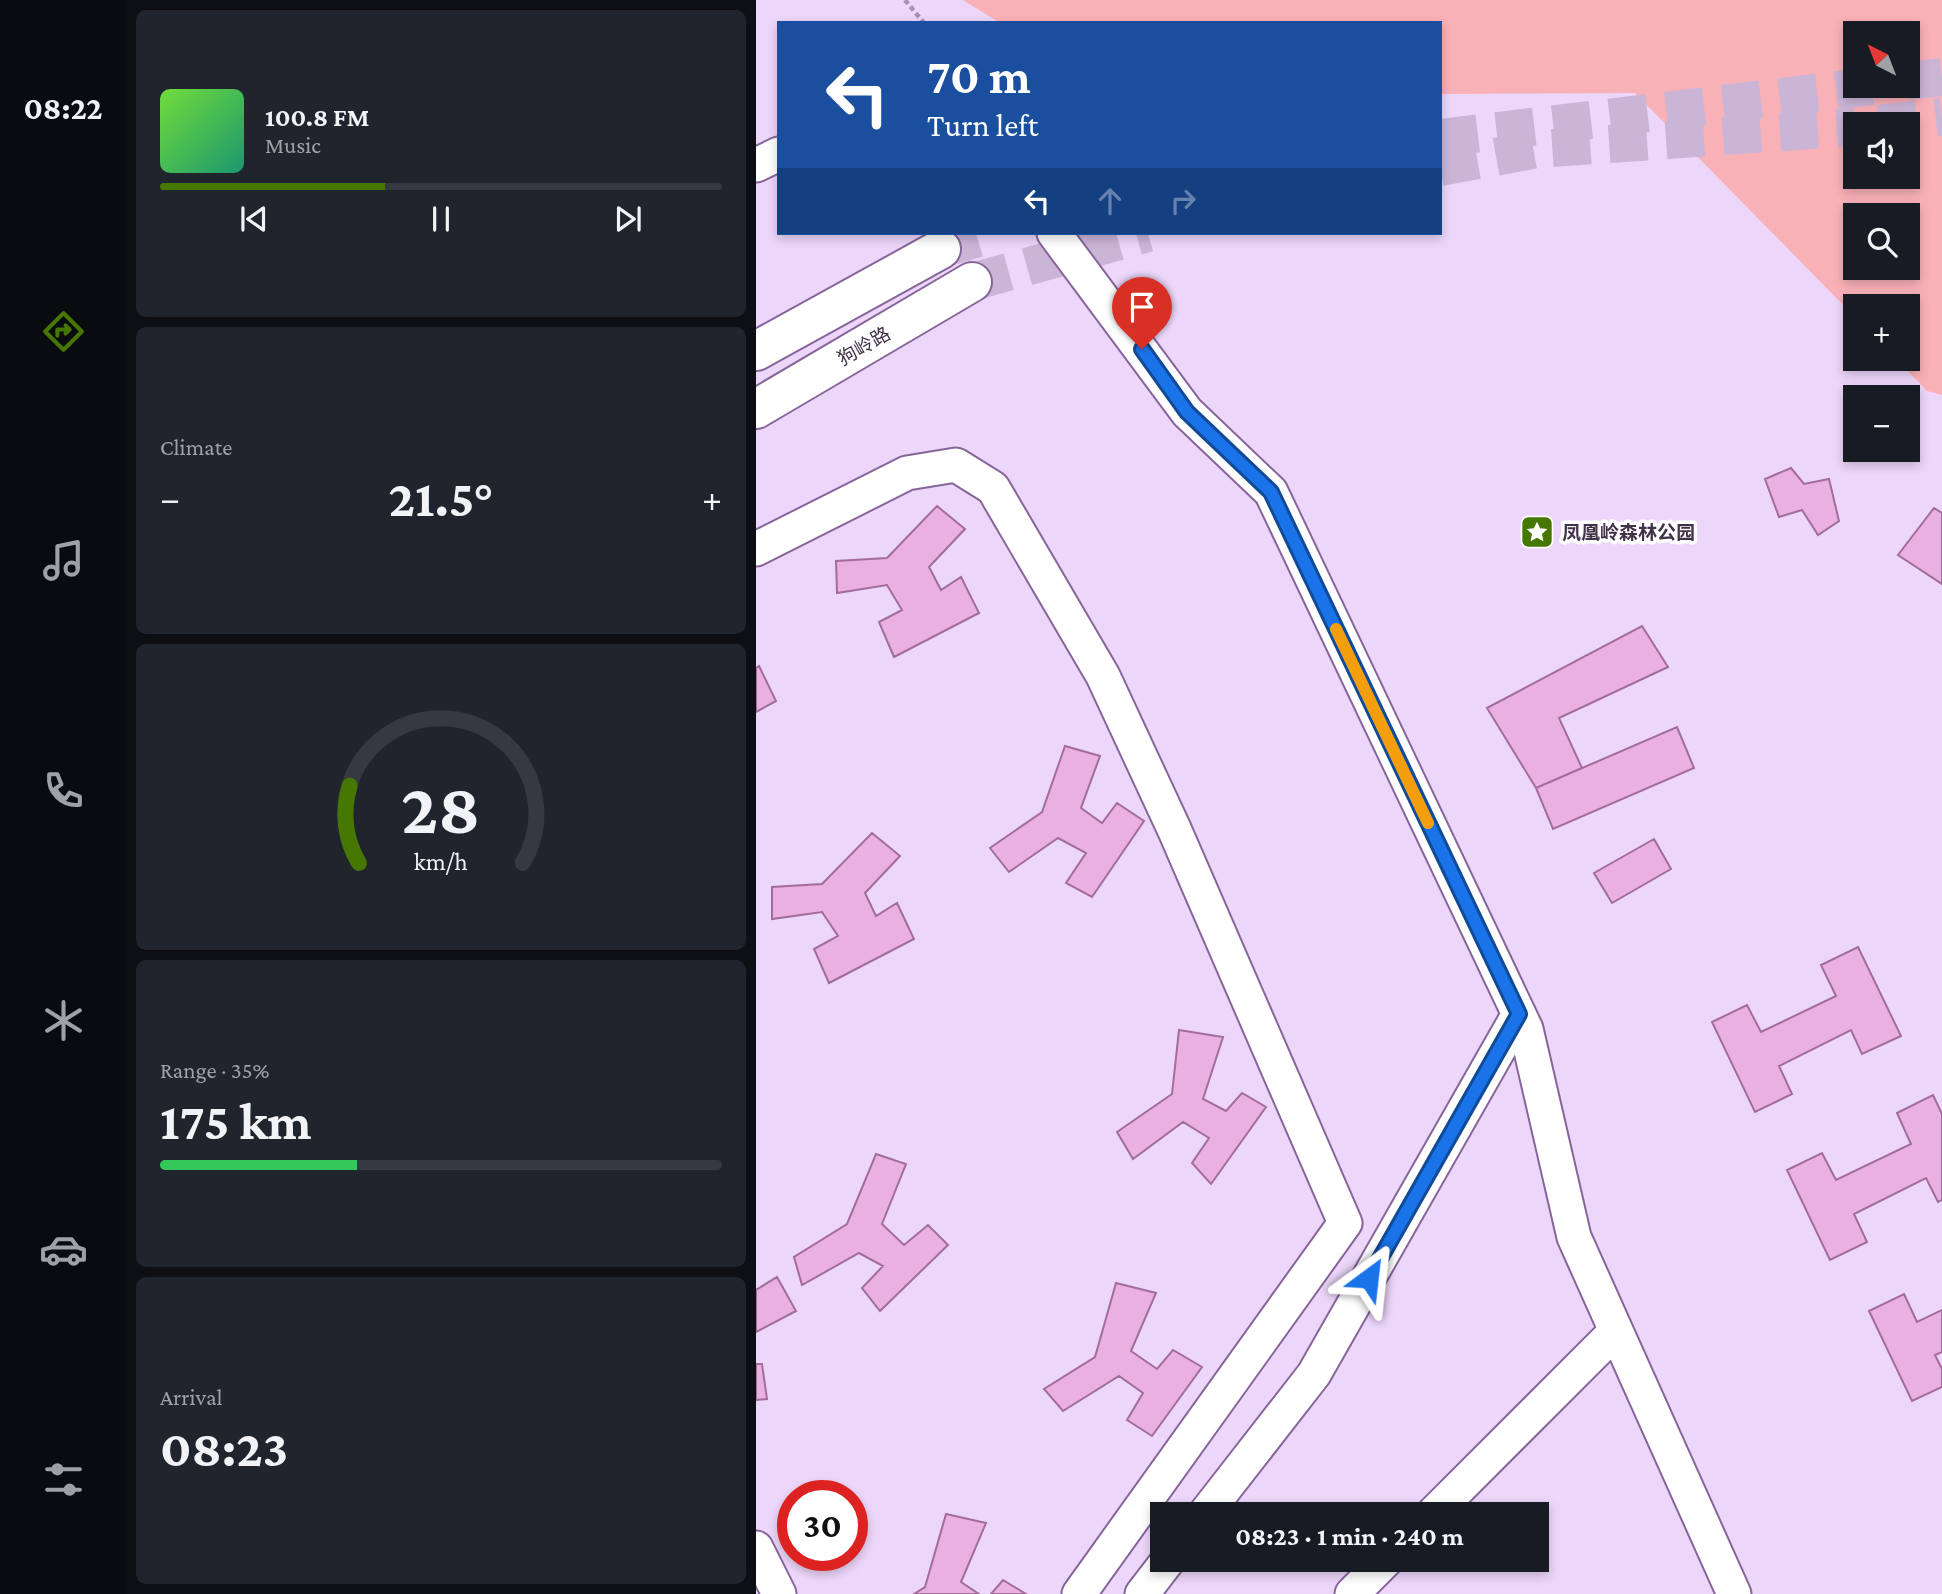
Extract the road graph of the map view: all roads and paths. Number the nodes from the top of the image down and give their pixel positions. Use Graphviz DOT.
graph roads {
  1 [pos="905,0"];
  2 [pos="923,21"];
  3 [pos="777,155"];
  4 [pos="756,165"];
  5 [pos="1055,235"];
  6 [pos="941,249"];
  7 [pos="972,282"];
  8 [pos="756,351"];
  9 [pos="756,409"];
  10 [pos="756,549"];
  11 [pos="1519,1014"];
  12 [pos="1616,1331"];
  13 [pos="1214,1502"];
  14 [pos="1445,1502"];
  15 [pos="756,1548"];
  16 [pos="1159,1572"];
  17 [pos="1374,1572"];
  18 [pos="779,1594"];
  19 [pos="1079,1594"];
  20 [pos="1142,1594"];
  21 [pos="1352,1594"];
  22 [pos="1734,1594"];
  1 -- 2 [label="path"];
  3 -- 4 [label="street"];
  5 -- 11 [label="street"];
  6 -- 8 [label="main road"];
  7 -- 9 [label="main road, 狗岭路"];
  10 -- 19 [label="street"];
  11 -- 12 [label="street"];
  11 -- 13 [label="street"];
  12 -- 14 [label="street"];
  12 -- 22 [label="street"];
  15 -- 18 [label="street"];
  16 -- 20 [label="street"];
  17 -- 21 [label="street"];
}
